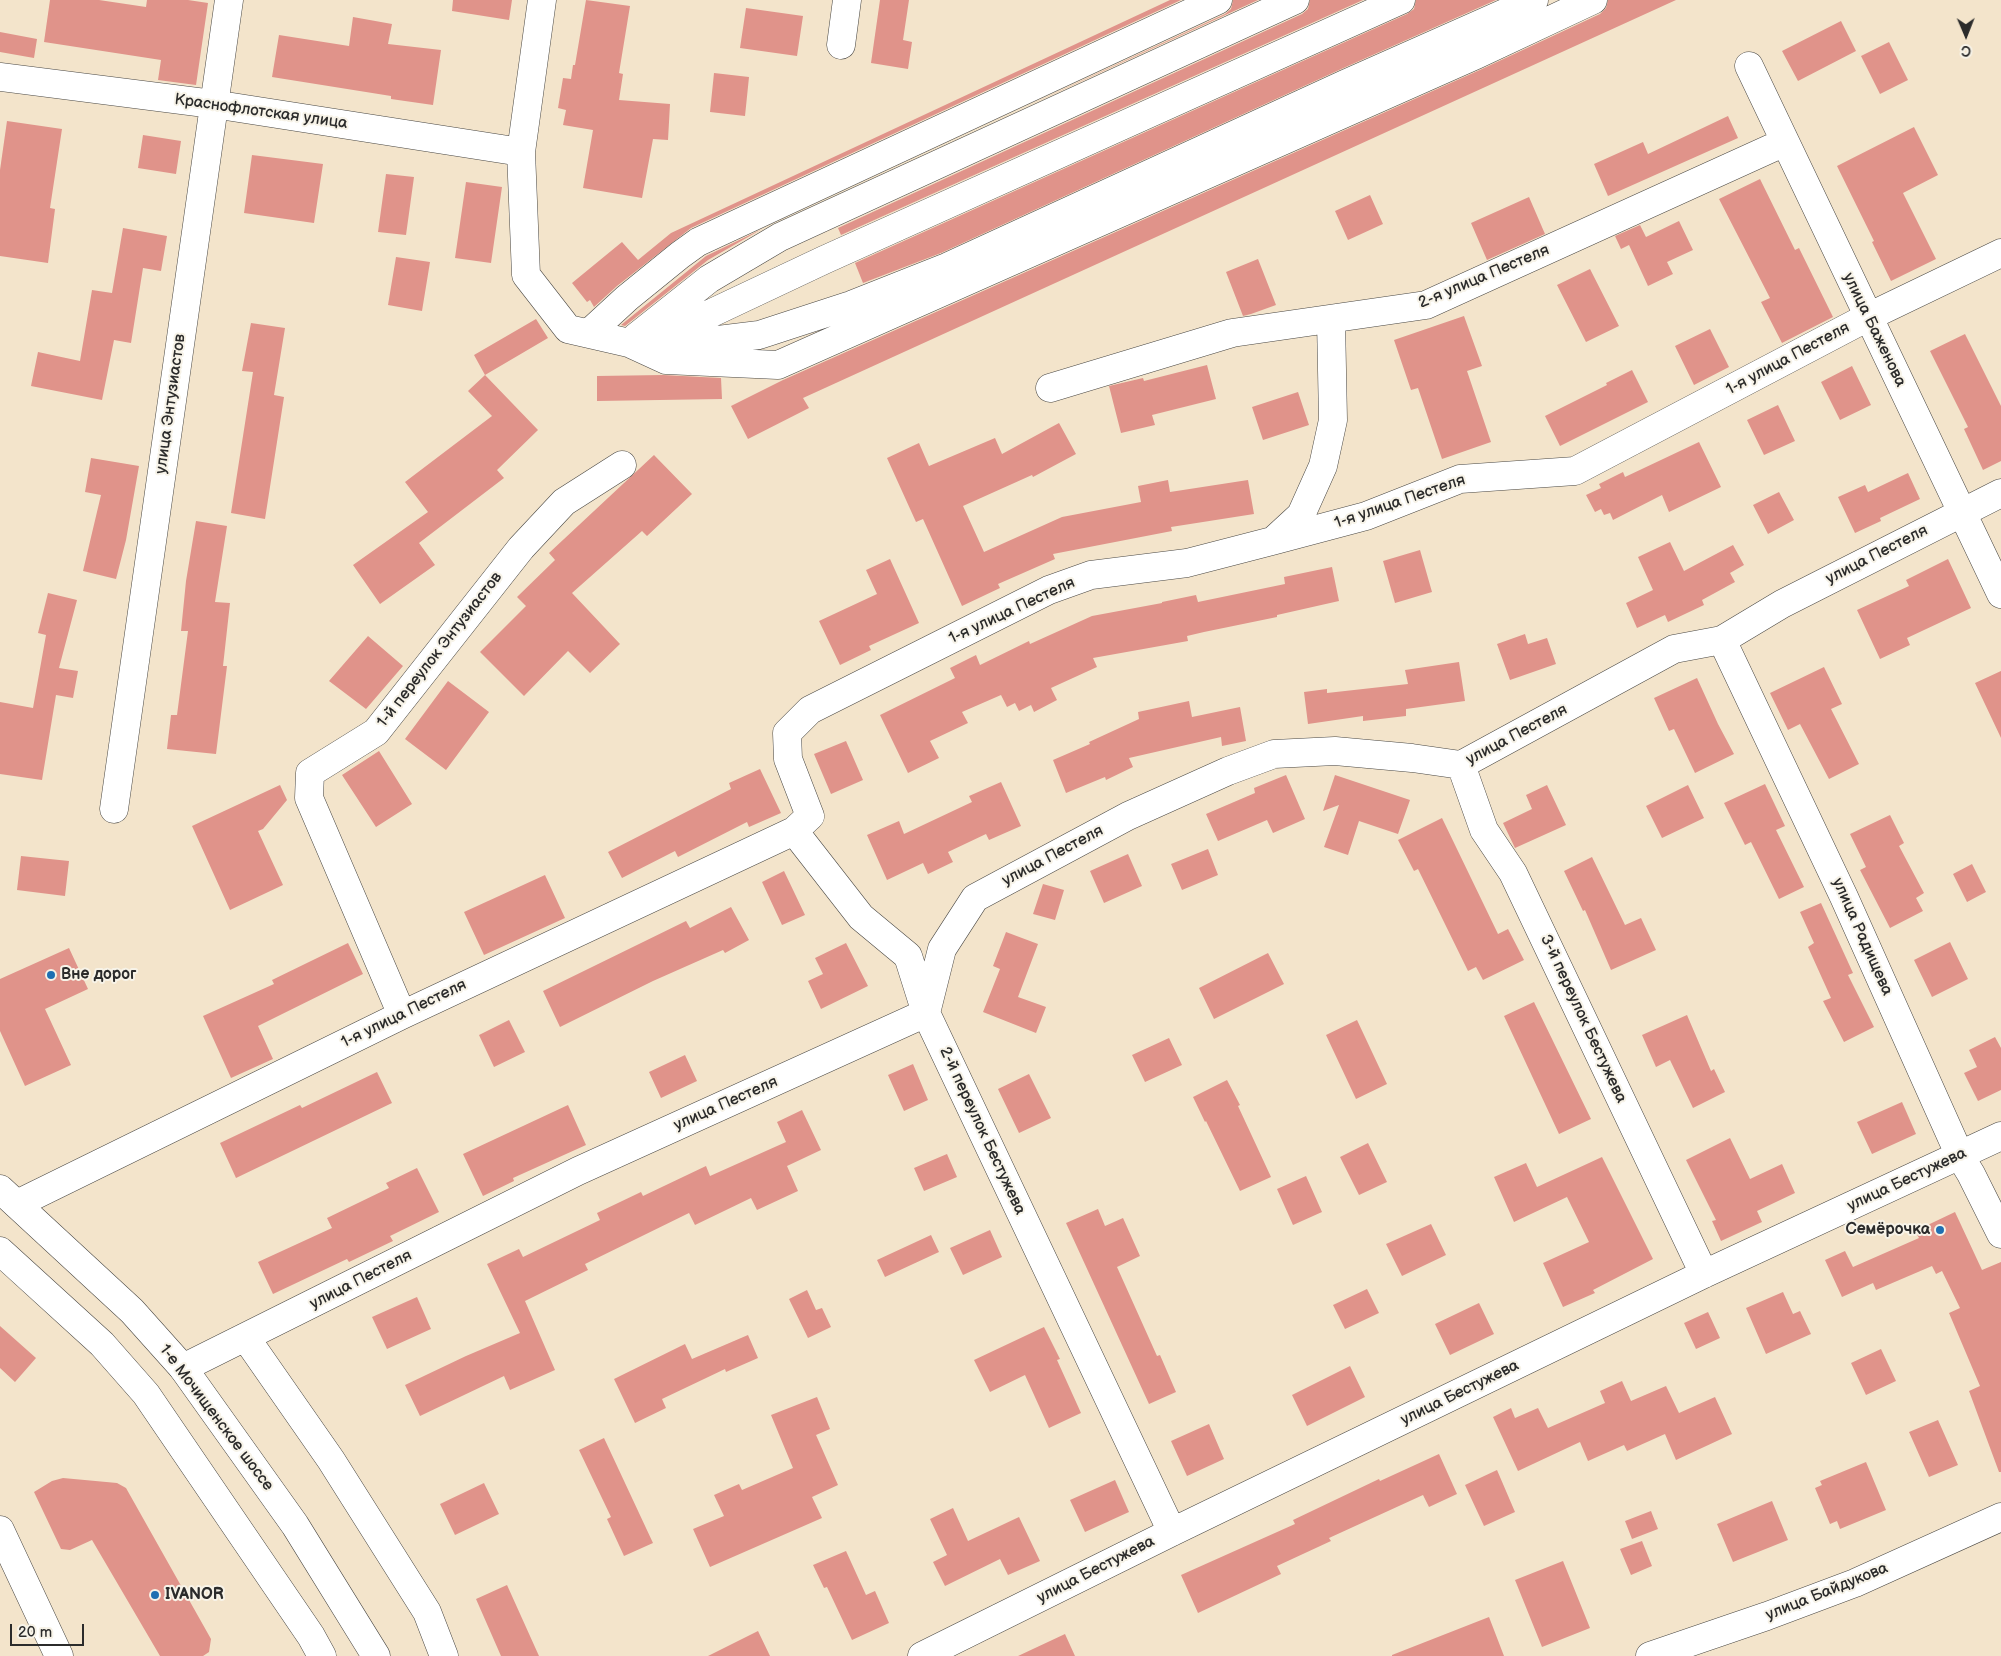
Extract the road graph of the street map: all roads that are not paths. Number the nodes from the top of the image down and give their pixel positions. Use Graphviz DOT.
graph roads {
  1 [pos="229,0"];
  2 [pos="542,0"];
  3 [pos="847,0"];
  4 [pos="1218,0"];
  5 [pos="1295,0"];
  6 [pos="1401,0"];
  7 [pos="1534,0"];
  8 [pos="1594,0"];
  9 [pos="841,45"];
  10 [pos="1749,66"];
  11 [pos="0,77"];
  12 [pos="213,104"];
  13 [pos="1785,142"];
  14 [pos="522,152"];
  15 [pos="2001,252"];
  16 [pos="1868,317"];
  17 [pos="1331,320"];
  18 [pos="589,333"];
  19 [pos="663,336"];
  20 [pos="629,343"];
  21 [pos="1050,388"];
  22 [pos="622,465"];
  23 [pos="2001,493"];
  24 [pos="1962,511"];
  25 [pos="1272,541"];
  26 [pos="2001,594"];
  27 [pos="1722,640"];
  28 [pos="1461,765"];
  29 [pos="114,809"];
  30 [pos="794,831"];
  31 [pos="926,1013"];
  32 [pos="402,1015"];
  33 [pos="2001,1136"];
  34 [pos="1960,1156"];
  35 [pos="9,1196"];
  36 [pos="2001,1234"];
  37 [pos="0,1250"];
  38 [pos="1704,1274"];
  39 [pos="246,1338"];
  40 [pos="183,1368"];
  41 [pos="2001,1517"];
  42 [pos="0,1530"];
  43 [pos="1172,1532"];
  44 [pos="59,1656"];
  45 [pos="322,1656"];
  46 [pos="376,1656"];
  47 [pos="444,1656"];
  48 [pos="922,1656"];
  49 [pos="1650,1656"];
  1 -- 12 [label="street, улица Энтузиастов"];
  2 -- 14 [label="street"];
  3 -- 9 [label="street"];
  4 -- 18 [label="street"];
  5 -- 20 [label="street"];
  6 -- 19 [label="street"];
  7 -- 19 [label="street"];
  8 -- 20 [label="street"];
  10 -- 13 [label="street, улица Баженова"];
  11 -- 12 [label="street, Краснофлотская улица"];
  12 -- 14 [label="street, Краснофлотская улица"];
  12 -- 29 [label="street, улица Энтузиастов"];
  13 -- 16 [label="street, улица Баженова"];
  13 -- 17 [label="street, 2-я улица Пестеля"];
  14 -- 18 [label="street"];
  15 -- 16 [label="street, 1-я улица Пестеля"];
  16 -- 24 [label="street, улица Баженова"];
  16 -- 25 [label="street, 1-я улица Пестеля"];
  17 -- 21 [label="street, 2-я улица Пестеля"];
  17 -- 25 [label="street"];
  18 -- 20 [label="street"];
  19 -- 20 [label="street"];
  22 -- 32 [label="street, 1-й переулок Энтузиастов"];
  23 -- 24 [label="street, улица Пестеля"];
  24 -- 26 [label="street, улица Баженова"];
  24 -- 27 [label="street, улица Пестеля"];
  25 -- 30 [label="street, 1-я улица Пестеля"];
  27 -- 28 [label="street, улица Пестеля"];
  27 -- 34 [label="street, улица Радищева"];
  28 -- 31 [label="street, улица Пестеля"];
  28 -- 38 [label="street, 3-й переулок Бестужева"];
  30 -- 31 [label="street, 2-й переулок Бестужева"];
  30 -- 32 [label="street, 1-я улица Пестеля"];
  31 -- 39 [label="street, улица Пестеля"];
  31 -- 43 [label="street, 2-й переулок Бестужева"];
  32 -- 35 [label="street, 1-я улица Пестеля"];
  33 -- 34 [label="street, улица Бестужева"];
  34 -- 36 [label="street, улица Радищева"];
  34 -- 38 [label="street, улица Бестужева"];
  35 -- 40 [label="street, 1-е Мочищенское шоссе"];
  37 -- 45 [label="street"];
  38 -- 43 [label="street, улица Бестужева"];
  39 -- 40 [label="street, улица Пестеля"];
  39 -- 47 [label="street"];
  40 -- 46 [label="street, 1-е Мочищенское шоссе"];
  41 -- 49 [label="street, улица Байдукова"];
  42 -- 44 [label="street"];
  43 -- 48 [label="street, улица Бестужева"];
}
